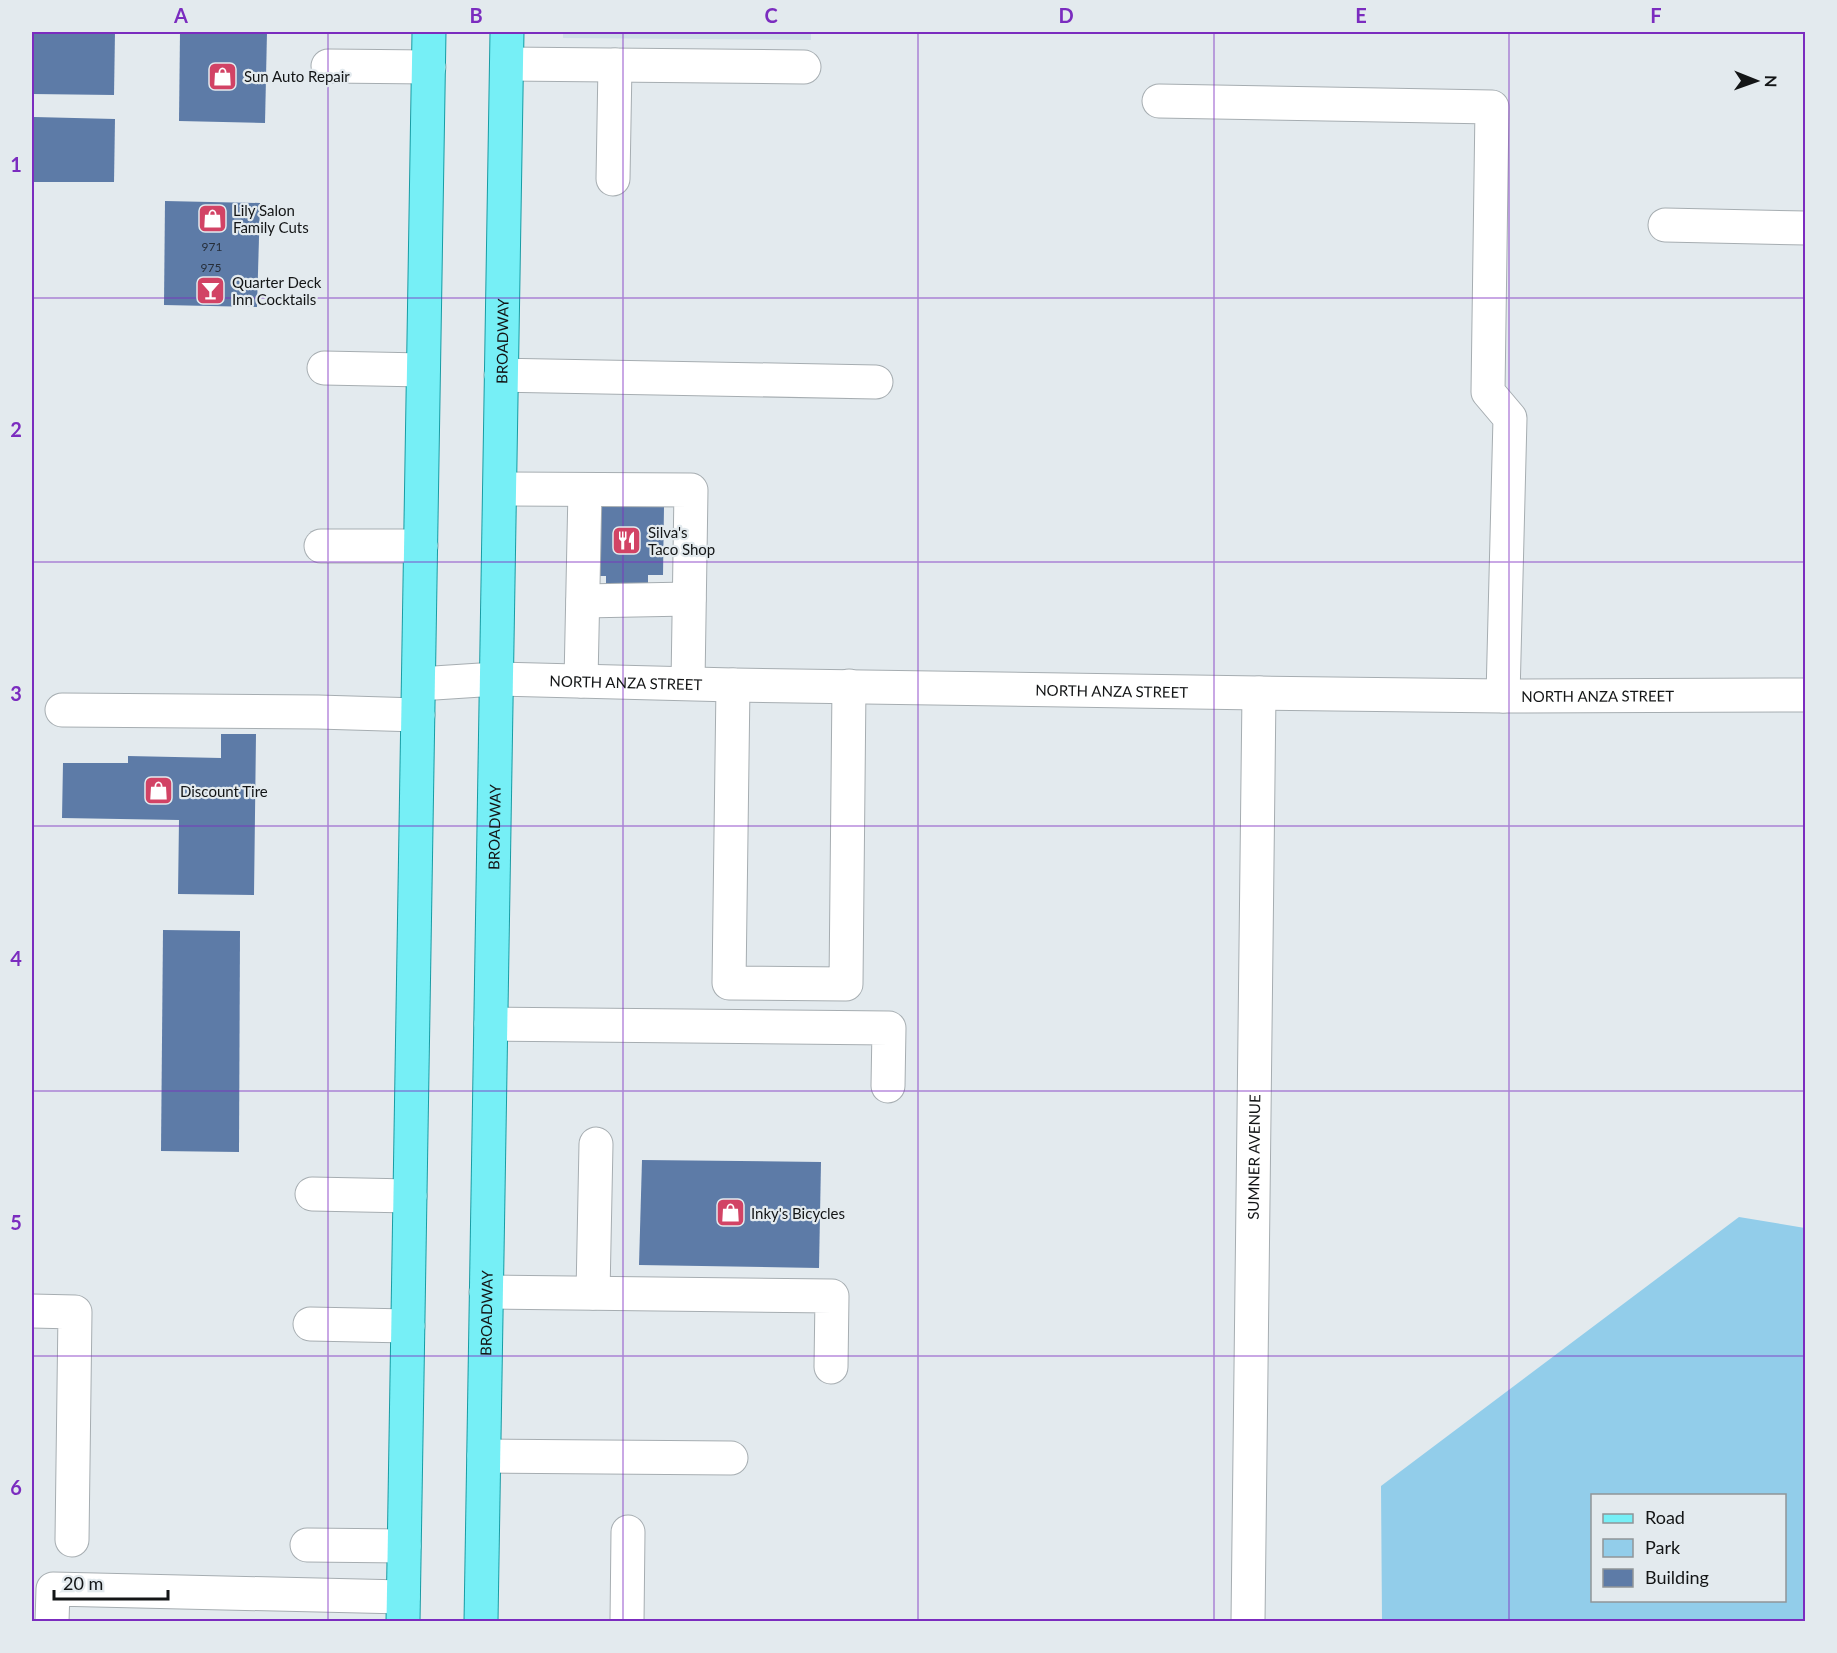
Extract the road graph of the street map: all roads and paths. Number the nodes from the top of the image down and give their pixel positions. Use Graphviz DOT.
graph roads {
  1 [pos="429,32"];
  2 [pos="507,32"];
  3 [pos="507,64"];
  4 [pos="615,65"];
  5 [pos="328,66"];
  6 [pos="429,67"];
  7 [pos="804,67"];
  8 [pos="1160,101"];
  9 [pos="613,179"];
  10 [pos="1665,225"];
  11 [pos="1806,228"];
  12 [pos="324,368"];
  13 [pos="423,370"];
  14 [pos="501,375"];
  15 [pos="876,382"];
  16 [pos="500,489"];
  17 [pos="585,490"];
  18 [pos="321,546"];
  19 [pos="421,546"];
  20 [pos="689,599"];
  21 [pos="583,600"];
  22 [pos="496,679"];
  23 [pos="581,681"];
  24 [pos="688,684"];
  25 [pos="733,685"];
  26 [pos="849,686"];
  27 [pos="1259,693"];
  28 [pos="1806,695"];
  29 [pos="1503,696"];
  30 [pos="418,699"];
  31 [pos="62,710"];
  32 [pos="491,1024"];
  33 [pos="888,1086"];
  34 [pos="596,1144"];
  35 [pos="312,1194"];
  36 [pos="410,1196"];
  37 [pos="486,1292"];
  38 [pos="593,1293"];
  39 [pos="32,1311"];
  40 [pos="310,1324"];
  41 [pos="408,1326"];
  42 [pos="831,1366"];
  43 [pos="483,1456"];
  44 [pos="731,1458"];
  45 [pos="628,1532"];
  46 [pos="72,1540"];
  47 [pos="307,1545"];
  48 [pos="404,1546"];
  49 [pos="403,1609"];
  50 [pos="52,1622"];
  51 [pos="481,1622"];
  52 [pos="627,1622"];
  53 [pos="1248,1622"];
  1 -- 6 [label="main road"];
  2 -- 3 [label="main road, BROADWAY"];
  3 -- 4 [label="street"];
  3 -- 14 [label="main road, BROADWAY"];
  4 -- 7 [label="street"];
  4 -- 9 [label="street"];
  5 -- 6 [label="street"];
  6 -- 13 [label="main road"];
  8 -- 29 [label="street"];
  10 -- 11 [label="street"];
  12 -- 13 [label="street"];
  13 -- 19 [label="main road"];
  14 -- 15 [label="street"];
  14 -- 16 [label="main road, BROADWAY"];
  16 -- 17 [label="street"];
  16 -- 22 [label="main road, BROADWAY"];
  17 -- 20 [label="street"];
  17 -- 21 [label="street"];
  18 -- 19 [label="street"];
  19 -- 30 [label="main road"];
  20 -- 21 [label="street"];
  20 -- 24 [label="street"];
  21 -- 23 [label="street"];
  22 -- 23 [label="street, NORTH ANZA STREET"];
  22 -- 30 [label="street, NORTH ANZA STREET"];
  22 -- 32 [label="main road, BROADWAY"];
  23 -- 24 [label="street, NORTH ANZA STREET"];
  24 -- 25 [label="street, NORTH ANZA STREET"];
  25 -- 26 [label="street, NORTH ANZA STREET"];
  25 -- 26 [label="street"];
  26 -- 27 [label="street, NORTH ANZA STREET"];
  27 -- 29 [label="street, NORTH ANZA STREET"];
  27 -- 53 [label="street, SUMNER AVENUE"];
  28 -- 29 [label="street, NORTH ANZA STREET"];
  30 -- 31 [label="street, NORTH ANZA STREET"];
  30 -- 36 [label="main road"];
  32 -- 33 [label="street"];
  32 -- 37 [label="main road, BROADWAY"];
  34 -- 38 [label="street"];
  35 -- 36 [label="street"];
  36 -- 41 [label="main road"];
  37 -- 38 [label="street"];
  37 -- 43 [label="main road, BROADWAY"];
  38 -- 42 [label="street"];
  39 -- 46 [label="street"];
  40 -- 41 [label="street"];
  41 -- 48 [label="main road"];
  43 -- 44 [label="street"];
  43 -- 51 [label="main road, BROADWAY"];
  45 -- 52 [label="street"];
  47 -- 48 [label="street"];
  48 -- 49 [label="main road"];
  49 -- 50 [label="street"];
}
